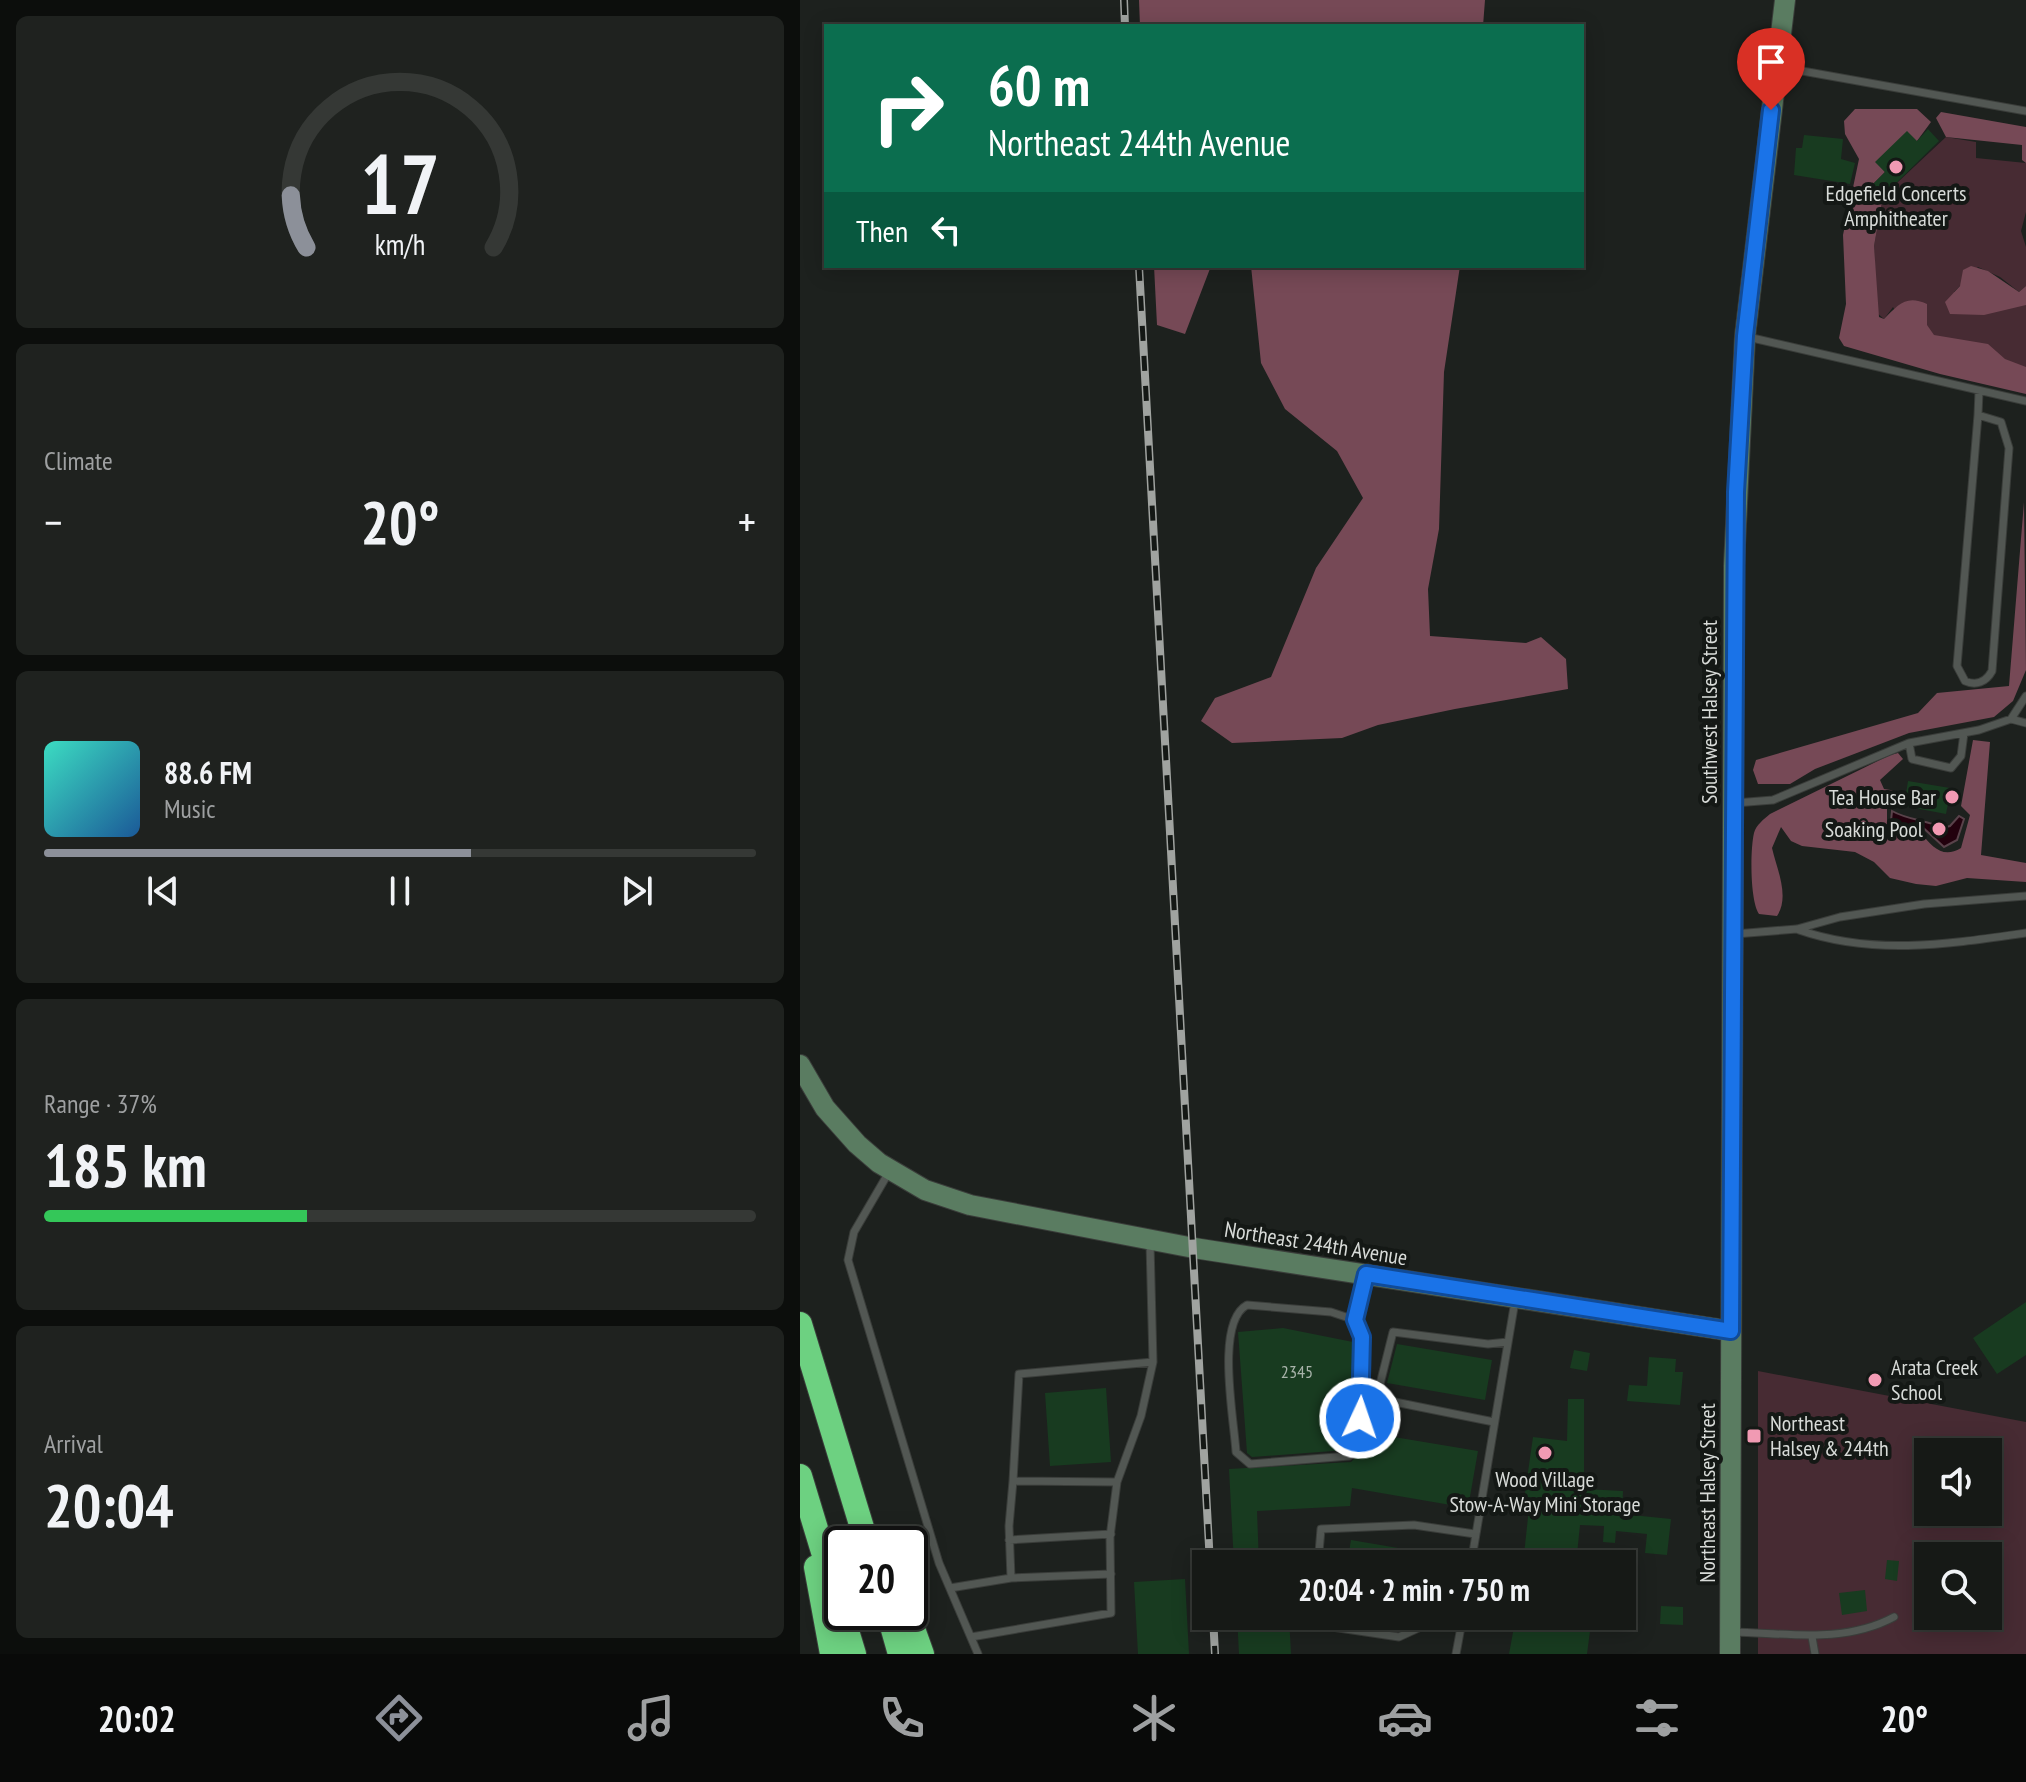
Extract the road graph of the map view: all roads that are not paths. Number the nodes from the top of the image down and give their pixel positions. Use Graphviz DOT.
graph roads {
  1 [pos="1785,0"];
  2 [pos="1776,66"];
  3 [pos="2026,111"];
  4 [pos="1745,336"];
  5 [pos="1979,391"];
  6 [pos="2026,401"];
  7 [pos="1978,415"];
  8 [pos="2026,696"];
  9 [pos="2011,719"];
  10 [pos="2026,723"];
  11 [pos="1964,733"];
  12 [pos="1909,743"];
  13 [pos="1733,803"];
  14 [pos="2026,896"];
  15 [pos="1797,929"];
  16 [pos="2026,933"];
  17 [pos="1732,934"];
  18 [pos="800,1065"];
  19 [pos="896,1174"];
  20 [pos="1150,1240"];
  21 [pos="1366,1274"];
  22 [pos="1515,1299"];
  23 [pos="1355,1320"];
  24 [pos="800,1324"];
  25 [pos="1731,1331"];
  26 [pos="1508,1342"];
  27 [pos="1153,1362"];
  28 [pos="1494,1422"];
  29 [pos="1013,1481"];
  30 [pos="1117,1482"];
  31 [pos="803,1485"];
  32 [pos="853,1498"];
  33 [pos="862,1526"];
  34 [pos="867,1526"];
  35 [pos="1111,1534"];
  36 [pos="1475,1534"];
  37 [pos="1009,1540"];
  38 [pos="1319,1550"];
  39 [pos="1473,1550"];
  40 [pos="1111,1574"];
  41 [pos="1011,1578"];
  42 [pos="950,1588"];
  43 [pos="1894,1617"];
  44 [pos="893,1630"];
  45 [pos="913,1630"];
  46 [pos="1352,1630"];
  47 [pos="1414,1630"];
  48 [pos="1460,1630"];
  49 [pos="1731,1632"];
  50 [pos="971,1637"];
  51 [pos="1812,1637"];
  52 [pos="832,1654"];
  53 [pos="854,1654"];
  54 [pos="900,1654"];
  55 [pos="922,1654"];
  56 [pos="978,1654"];
  57 [pos="1456,1654"];
  58 [pos="1730,1654"];
  59 [pos="1815,1654"];
  1 -- 2 [label="street, Southwest Halsey Street"];
  2 -- 3 [label="lane"];
  2 -- 4 [label="street, Southwest Halsey Street"];
  4 -- 5 [label="lane"];
  4 -- 13 [label="street, Southwest Halsey Street"];
  5 -- 6 [label="lane"];
  5 -- 7 [label="lane"];
  7 -- 7 [label="lane"];
  8 -- 9 [label="lane"];
  9 -- 10 [label="lane"];
  9 -- 11 [label="lane"];
  11 -- 12 [label="lane"];
  11 -- 12 [label="lane"];
  12 -- 13 [label="lane"];
  13 -- 17 [label="street, Southwest Halsey Street"];
  14 -- 15 [label="lane"];
  15 -- 16 [label="lane"];
  15 -- 17 [label="lane"];
  17 -- 25 [label="street, Southwest Halsey Street"];
  18 -- 19 [label="street, Northeast 244th Avenue"];
  19 -- 20 [label="street, Northeast 244th Avenue"];
  19 -- 42 [label="lane"];
  20 -- 21 [label="street, Northeast 244th Avenue"];
  20 -- 27 [label="lane"];
  21 -- 22 [label="street, Northeast 244th Avenue"];
  21 -- 23 [label="lane"];
  22 -- 25 [label="street, Northeast 244th Avenue"];
  22 -- 26 [label="lane"];
  23 -- 23 [label="lane"];
  24 -- 32 [label="highway"];
  25 -- 49 [label="street, Northeast Halsey Street"];
  26 -- 28 [label="lane"];
  26 -- 28 [label="lane"];
  27 -- 29 [label="lane"];
  27 -- 30 [label="lane"];
  28 -- 36 [label="lane"];
  29 -- 30 [label="lane"];
  29 -- 37 [label="lane"];
  30 -- 35 [label="lane"];
  31 -- 52 [label="highway"];
  31 -- 53 [label="highway"];
  32 -- 33 [label="highway"];
  32 -- 34 [label="highway"];
  35 -- 37 [label="lane"];
  35 -- 40 [label="lane"];
  36 -- 38 [label="lane"];
  36 -- 39 [label="lane"];
  37 -- 41 [label="lane"];
  40 -- 41 [label="lane"];
  40 -- 50 [label="lane"];
  41 -- 42 [label="lane"];
  42 -- 50 [label="lane"];
  43 -- 51 [label="lane"];
  44 -- 54 [label="highway"];
  45 -- 55 [label="highway"];
  46 -- 47 [label="lane"];
  48 -- 57 [label="lane"];
  49 -- 51 [label="lane"];
  49 -- 58 [label="street, Northeast Halsey Street"];
  50 -- 56 [label="lane"];
  51 -- 59 [label="lane"];
}
